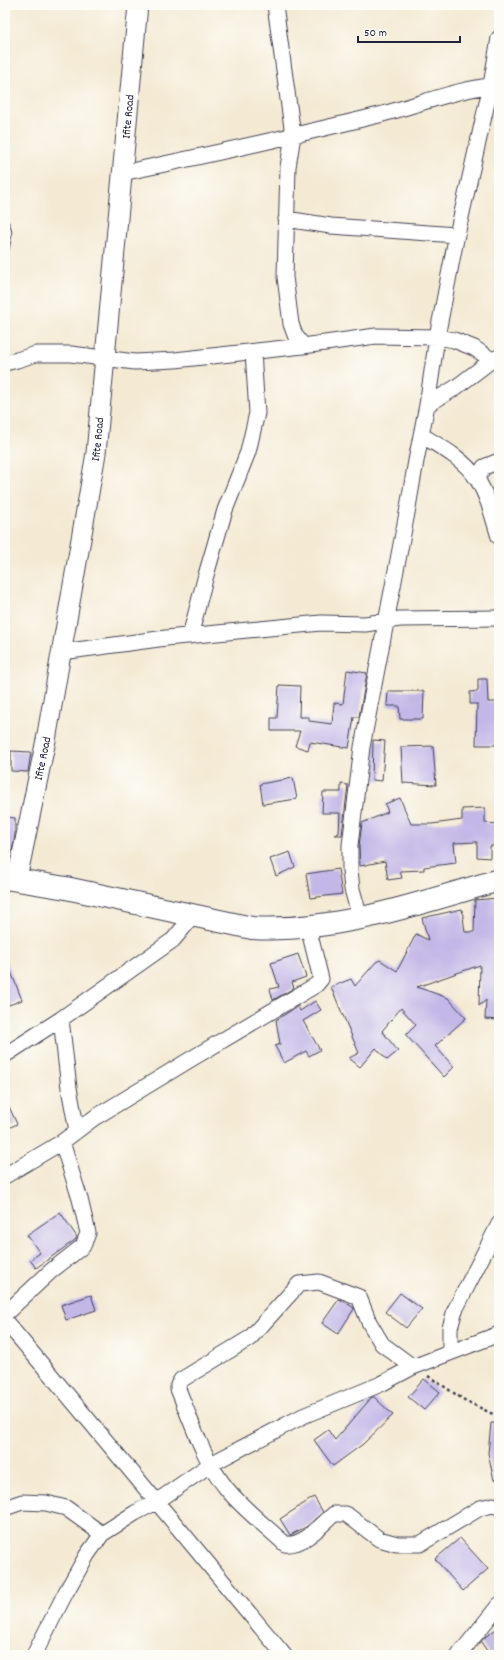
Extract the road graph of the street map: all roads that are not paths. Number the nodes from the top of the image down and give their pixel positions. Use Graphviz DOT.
graph roads {
  1 [pos="138,5"];
  2 [pos="275,5"];
  3 [pos="499,38"];
  4 [pos="495,85"];
  5 [pos="293,135"];
  6 [pos="122,173"];
  7 [pos="286,219"];
  8 [pos="5,224"];
  9 [pos="456,235"];
  10 [pos="5,249"];
  11 [pos="437,337"];
  12 [pos="303,346"];
  13 [pos="253,352"];
  14 [pos="105,358"];
  15 [pos="496,359"];
  16 [pos="5,363"];
  17 [pos="427,405"];
  18 [pos="421,435"];
  19 [pos="499,461"];
  20 [pos="477,479"];
  21 [pos="499,537"];
  22 [pos="499,618"];
  23 [pos="388,619"];
  24 [pos="190,636"];
  25 [pos="62,652"];
  26 [pos="499,868"];
  27 [pos="10,871"];
  28 [pos="499,880"];
  29 [pos="357,907"];
  30 [pos="193,916"];
  31 [pos="308,927"];
  32 [pos="61,1019"];
  33 [pos="5,1054"];
  34 [pos="77,1131"];
  35 [pos="62,1142"];
  36 [pos="5,1176"];
  37 [pos="499,1224"];
  38 [pos="5,1314"];
  39 [pos="5,1321"];
  40 [pos="499,1334"];
  41 [pos="450,1352"];
  42 [pos="416,1366"];
  43 [pos="211,1464"];
  44 [pos="156,1502"];
  45 [pos="499,1507"];
  46 [pos="5,1508"];
  47 [pos="102,1534"];
  48 [pos="499,1605"];
  49 [pos="34,1655"];
  50 [pos="284,1655"];
  51 [pos="459,1655"];
  1 -- 6 [label="street, Ifite Road"];
  2 -- 5 [label="street"];
  3 -- 4 [label="street"];
  4 -- 5 [label="street"];
  4 -- 9 [label="street"];
  5 -- 6 [label="street"];
  5 -- 7 [label="street"];
  6 -- 14 [label="street, Ifite Road"];
  7 -- 9 [label="street"];
  7 -- 12 [label="street"];
  8 -- 10 [label="lane"];
  9 -- 11 [label="street"];
  11 -- 12 [label="street"];
  11 -- 15 [label="street"];
  11 -- 17 [label="street"];
  12 -- 13 [label="street"];
  13 -- 14 [label="street"];
  13 -- 24 [label="street"];
  14 -- 16 [label="street"];
  14 -- 25 [label="street, Ifite Road"];
  15 -- 17 [label="street"];
  17 -- 18 [label="street"];
  18 -- 20 [label="street"];
  18 -- 23 [label="street"];
  19 -- 20 [label="street"];
  20 -- 21 [label="street"];
  22 -- 23 [label="street"];
  23 -- 24 [label="street"];
  23 -- 29 [label="street"];
  24 -- 25 [label="street"];
  25 -- 27 [label="street, Ifite Road"];
  26 -- 29 [label="main road"];
  27 -- 29 [label="main road"];
  27 -- 30 [label="main road"];
  28 -- 31 [label="main road"];
  30 -- 31 [label="main road"];
  30 -- 32 [label="street"];
  31 -- 34 [label="street"];
  32 -- 33 [label="street"];
  32 -- 34 [label="street"];
  34 -- 35 [label="street"];
  35 -- 36 [label="street"];
  35 -- 38 [label="street"];
  37 -- 41 [label="street"];
  39 -- 44 [label="street"];
  40 -- 41 [label="street"];
  41 -- 42 [label="street"];
  42 -- 43 [label="street"];
  42 -- 43 [label="street"];
  43 -- 44 [label="street"];
  43 -- 45 [label="street"];
  44 -- 47 [label="street"];
  44 -- 50 [label="street"];
  46 -- 47 [label="street"];
  47 -- 49 [label="street"];
  48 -- 51 [label="street"];
}
